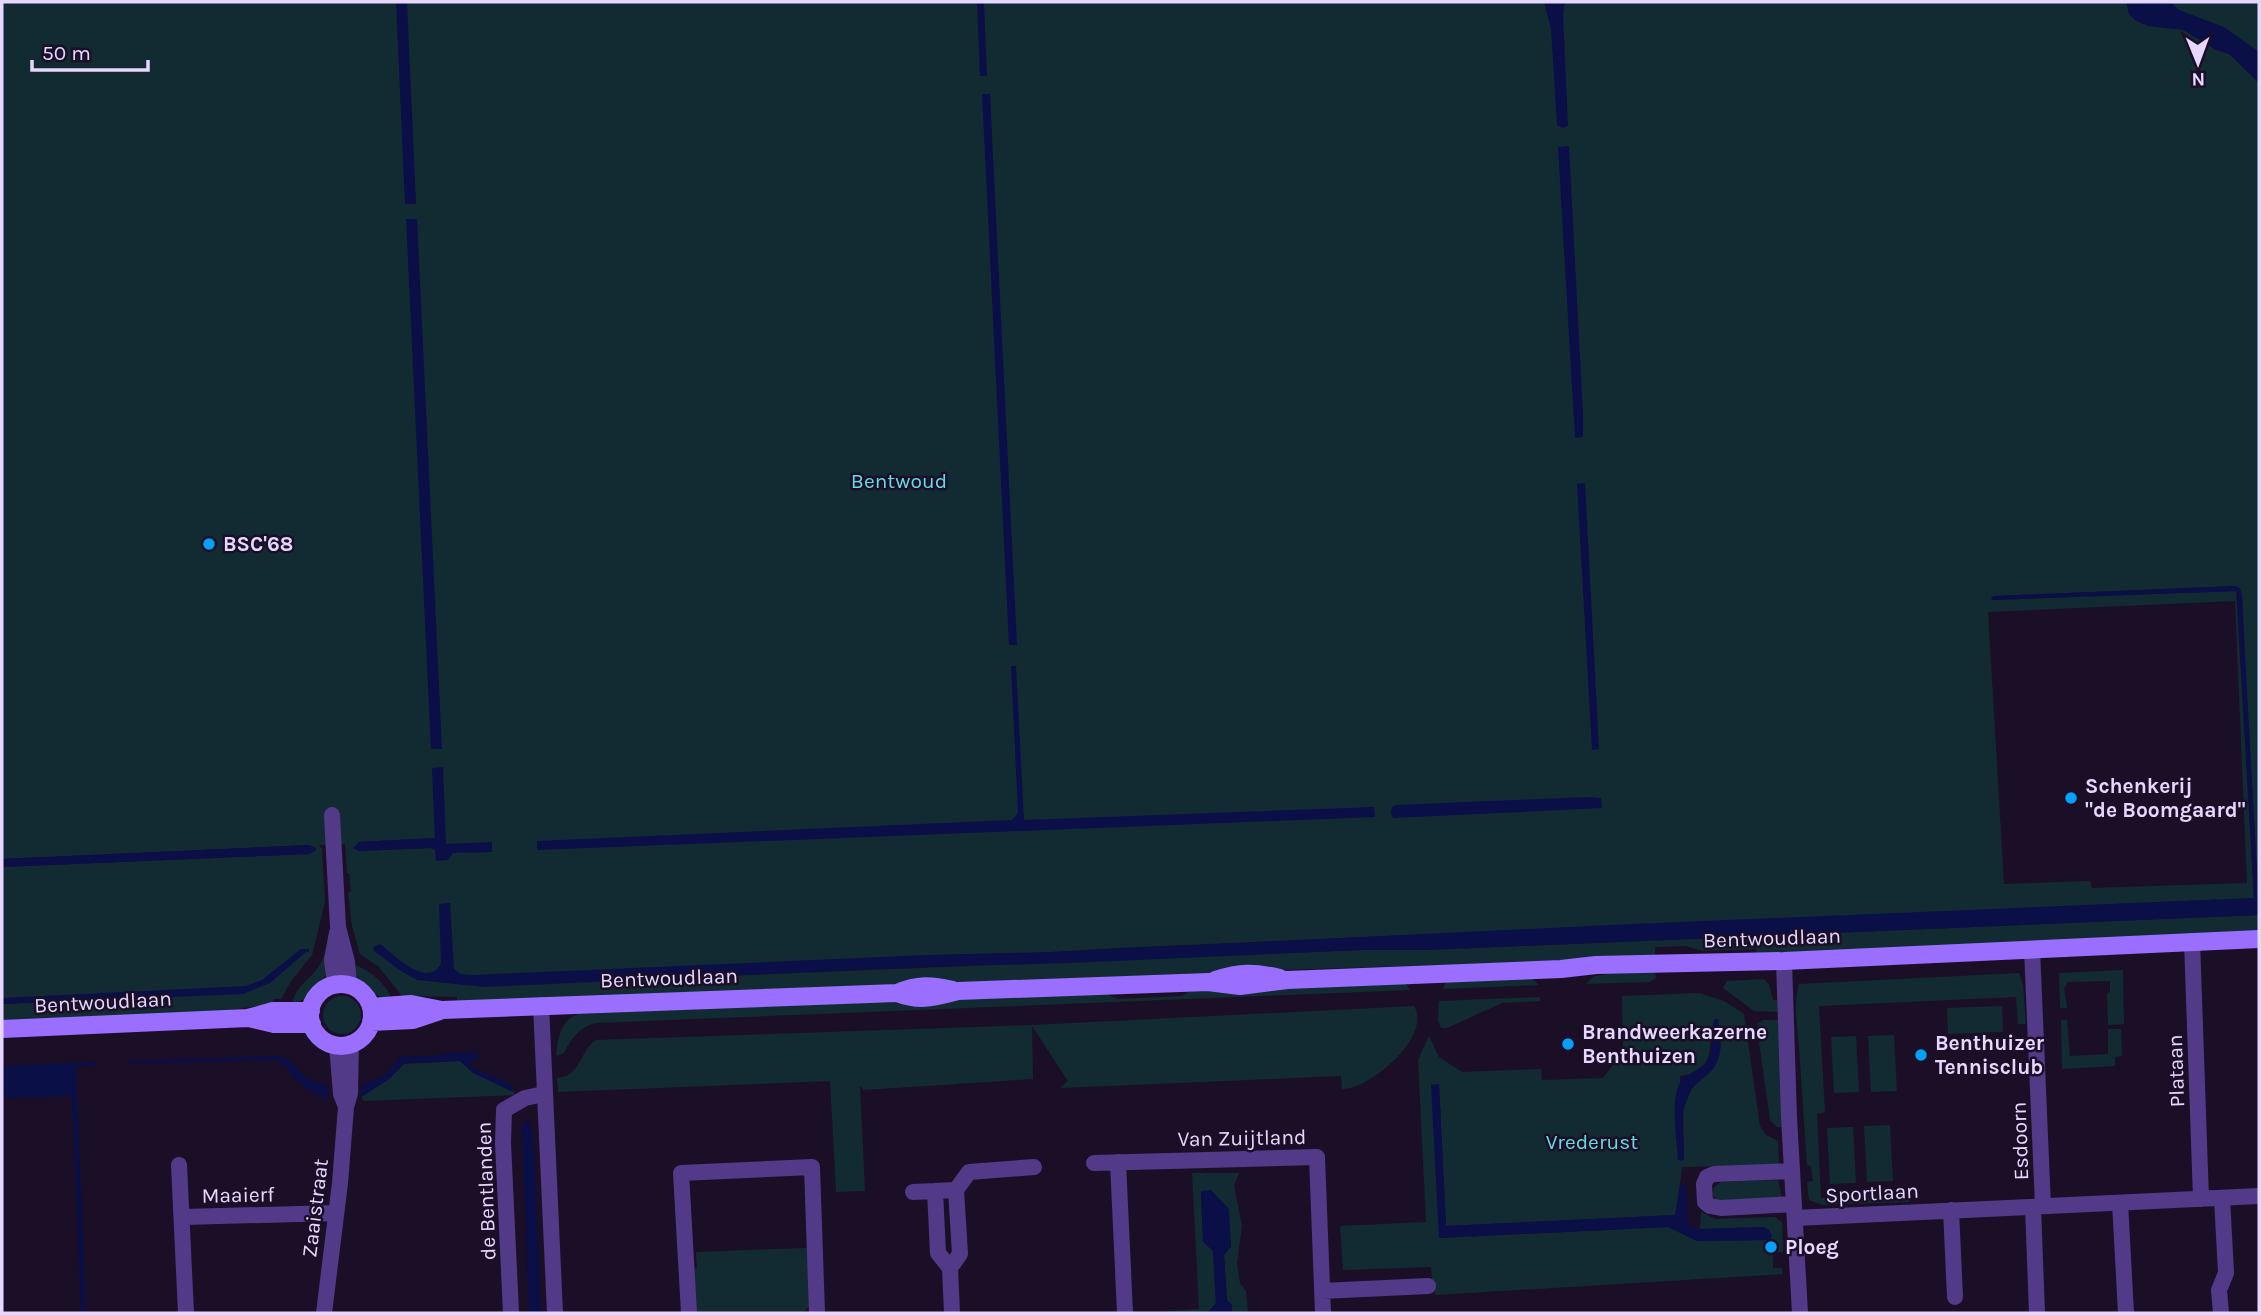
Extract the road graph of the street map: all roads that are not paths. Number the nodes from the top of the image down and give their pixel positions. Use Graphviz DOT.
graph roads {
  1 [pos="332,815"];
  2 [pos="2259,939"];
  3 [pos="2192,941"];
  4 [pos="2032,949"];
  5 [pos="1784,961"];
  6 [pos="342,985"];
  7 [pos="541,1005"];
  8 [pos="371,1014"];
  9 [pos="311,1017"];
  10 [pos="2,1029"];
  11 [pos="344,1045"];
  12 [pos="544,1094"];
  13 [pos="1118,1162"];
  14 [pos="1094,1163"];
  15 [pos="180,1165"];
  16 [pos="1034,1167"];
  17 [pos="1792,1171"];
  18 [pos="956,1190"];
  19 [pos="935,1191"];
  20 [pos="913,1192"];
  21 [pos="2259,1196"];
  22 [pos="2222,1198"];
  23 [pos="2201,1199"];
  24 [pos="2120,1203"];
  25 [pos="2038,1207"];
  26 [pos="1951,1210"];
  27 [pos="1795,1211"];
  28 [pos="336,1213"];
  29 [pos="183,1217"];
  30 [pos="950,1268"];
  31 [pos="1428,1286"];
  32 [pos="1322,1291"];
  33 [pos="1955,1297"];
  34 [pos="186,1313"];
  35 [pos="324,1313"];
  36 [pos="511,1313"];
  37 [pos="555,1313"];
  38 [pos="690,1313"];
  39 [pos="817,1313"];
  40 [pos="952,1313"];
  41 [pos="1125,1313"];
  42 [pos="1323,1313"];
  43 [pos="1800,1313"];
  44 [pos="2037,1313"];
  45 [pos="2126,1313"];
  46 [pos="2221,1313"];
  1 -- 6 [label="street"];
  2 -- 3 [label="main road, Bentwoudlaan"];
  3 -- 4 [label="main road, Bentwoudlaan"];
  3 -- 23 [label="street, Plataan"];
  4 -- 5 [label="main road, Bentwoudlaan"];
  4 -- 25 [label="street, Esdoorn"];
  5 -- 7 [label="main road, Bentwoudlaan"];
  5 -- 17 [label="street"];
  6 -- 8 [label="main road"];
  6 -- 9 [label="main road"];
  7 -- 8 [label="main road, Bentwoudlaan"];
  7 -- 12 [label="street"];
  8 -- 11 [label="main road"];
  9 -- 10 [label="main road, Bentwoudlaan"];
  9 -- 11 [label="main road"];
  11 -- 28 [label="street, Zaaistraat"];
  12 -- 36 [label="street, de Bentlanden"];
  12 -- 37 [label="street"];
  13 -- 14 [label="street, Van Zuijtland"];
  13 -- 32 [label="street, Van Zuijtland"];
  13 -- 41 [label="street"];
  15 -- 29 [label="street, Maaierf"];
  16 -- 18 [label="street"];
  17 -- 27 [label="street"];
  17 -- 27 [label="street, Sportlaan"];
  18 -- 19 [label="street"];
  18 -- 30 [label="street"];
  19 -- 20 [label="street"];
  19 -- 30 [label="street"];
  21 -- 22 [label="street, Sportlaan"];
  22 -- 23 [label="street, Sportlaan"];
  22 -- 46 [label="street"];
  23 -- 24 [label="street, Sportlaan"];
  24 -- 25 [label="street, Sportlaan"];
  24 -- 45 [label="street"];
  25 -- 26 [label="street, Sportlaan"];
  25 -- 44 [label="street, Esdoorn"];
  26 -- 27 [label="street, Sportlaan"];
  26 -- 33 [label="street"];
  27 -- 43 [label="street"];
  28 -- 29 [label="street, Maaierf"];
  28 -- 35 [label="street, Zaaistraat"];
  29 -- 34 [label="street, Maaierf"];
  30 -- 40 [label="street"];
  31 -- 32 [label="street"];
  32 -- 42 [label="street, Van Zuijtland"];
  38 -- 39 [label="street"];
}
